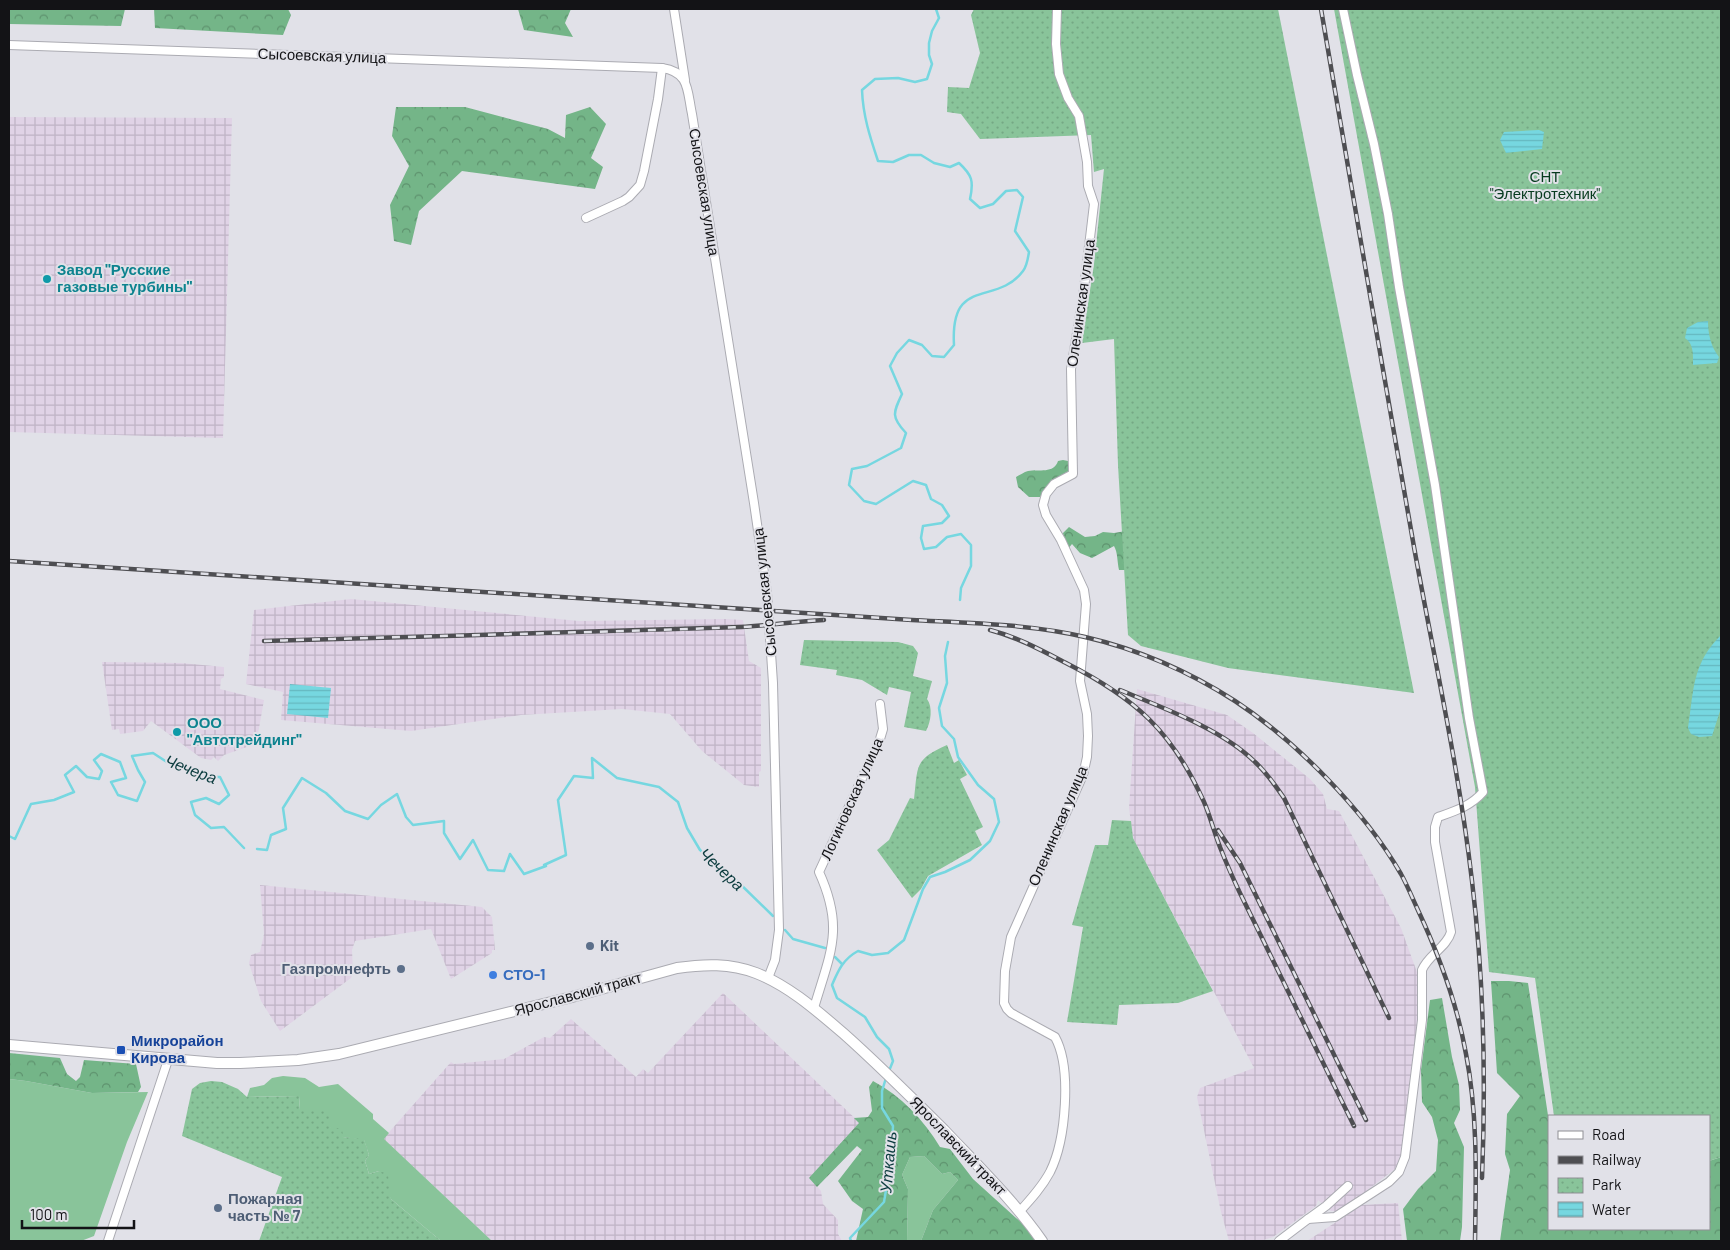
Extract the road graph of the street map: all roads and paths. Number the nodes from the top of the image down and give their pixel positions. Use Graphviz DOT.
graph roads {
  1 [pos="674,9"];
  2 [pos="1057,9"];
  3 [pos="1343,9"];
  4 [pos="9,45"];
  5 [pos="681,50"];
  6 [pos="665,68"];
  7 [pos="686,84"];
  8 [pos="586,218"];
  9 [pos="880,704"];
  10 [pos="768,978"];
  11 [pos="814,1008"];
  12 [pos="9,1045"];
  13 [pos="168,1060"];
  14 [pos="1348,1186"];
  15 [pos="1020,1211"];
  16 [pos="1308,1219"];
  17 [pos="108,1241"];
  18 [pos="1042,1241"];
  19 [pos="1279,1241"];
  1 -- 5 [label="street, Сысоевская улица"];
  2 -- 15 [label="street, Оленинская улица"];
  3 -- 16 [label="street"];
  4 -- 6 [label="street, Сысоевская улица"];
  5 -- 6 [label="street"];
  5 -- 7 [label="street, Сысоевская улица"];
  6 -- 7 [label="street"];
  6 -- 8 [label="street"];
  7 -- 10 [label="street, Сысоевская улица"];
  9 -- 11 [label="street, Логиновская улица"];
  10 -- 11 [label="street, Ярославский тракт"];
  10 -- 13 [label="street, Ярославский тракт"];
  11 -- 15 [label="street, Ярославский тракт"];
  12 -- 13 [label="street, Ярославский тракт"];
  13 -- 17 [label="street"];
  14 -- 16 [label="street"];
  15 -- 18 [label="street, Ярославский тракт"];
  16 -- 19 [label="street"];
}
